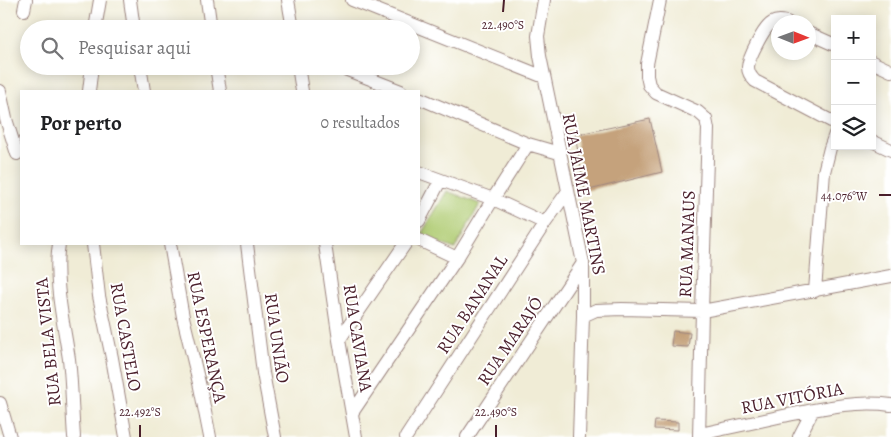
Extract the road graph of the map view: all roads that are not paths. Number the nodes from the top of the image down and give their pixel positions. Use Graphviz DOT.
graph roads {
  1 [pos="100,0"];
  2 [pos="130,0"];
  3 [pos="208,0"];
  4 [pos="288,0"];
  5 [pos="352,0"];
  6 [pos="544,0"];
  7 [pos="660,0"];
  8 [pos="97,20"];
  9 [pos="133,20"];
  10 [pos="210,20"];
  11 [pos="291,20"];
  12 [pos="402,20"];
  13 [pos="771,24"];
  14 [pos="420,27"];
  15 [pos="816,36"];
  16 [pos="831,43"];
  17 [pos="876,64"];
  18 [pos="891,71"];
  19 [pos="91,75"];
  20 [pos="141,75"];
  21 [pos="217,75"];
  22 [pos="299,75"];
  23 [pos="360,75"];
  24 [pos="544,77"];
  25 [pos="89,90"];
  26 [pos="144,90"];
  27 [pos="220,90"];
  28 [pos="302,90"];
  29 [pos="398,90"];
  30 [pos="0,91"];
  31 [pos="420,98"];
  32 [pos="831,121"];
  33 [pos="876,143"];
  34 [pos="528,144"];
  35 [pos="831,145"];
  36 [pos="891,150"];
  37 [pos="559,153"];
  38 [pos="17,154"];
  39 [pos="420,172"];
  40 [pos="440,181"];
  41 [pos="568,191"];
  42 [pos="493,199"];
  43 [pos="420,219"];
  44 [pos="545,223"];
  45 [pos="420,240"];
  46 [pos="58,245"];
  47 [pos="93,245"];
  48 [pos="170,245"];
  49 [pos="247,245"];
  50 [pos="325,245"];
  51 [pos="404,245"];
  52 [pos="457,258"];
  53 [pos="583,263"];
  54 [pos="891,276"];
  55 [pos="815,291"];
  56 [pos="702,311"];
  57 [pos="583,316"];
  58 [pos="340,340"];
  59 [pos="0,403"];
  60 [pos="891,405"];
  61 [pos="813,410"];
  62 [pos="352,413"];
  63 [pos="700,436"];
  64 [pos="10,437"];
  65 [pos="74,437"];
  66 [pos="126,437"];
  67 [pos="210,437"];
  68 [pos="276,437"];
  69 [pos="356,437"];
  70 [pos="406,437"];
  71 [pos="467,437"];
  72 [pos="579,437"];
  73 [pos="799,437"];
  1 -- 8 [label="street"];
  2 -- 9 [label="street"];
  3 -- 10 [label="street"];
  4 -- 11 [label="street"];
  5 -- 12 [label="street"];
  6 -- 24 [label="street, RUA JAIME MARTINS"];
  7 -- 56 [label="street, RUA MANAUS"];
  13 -- 32 [label="street"];
  14 -- 24 [label="street"];
  15 -- 16 [label="street"];
  17 -- 18 [label="street"];
  19 -- 25 [label="street"];
  20 -- 26 [label="street"];
  21 -- 27 [label="street"];
  22 -- 28 [label="street"];
  23 -- 29 [label="street"];
  24 -- 37 [label="street, RUA JAIME MARTINS"];
  30 -- 38 [label="street"];
  31 -- 34 [label="street"];
  33 -- 36 [label="street"];
  34 -- 37 [label="street"];
  34 -- 42 [label="street"];
  35 -- 55 [label="street"];
  37 -- 41 [label="street, RUA JAIME MARTINS"];
  39 -- 40 [label="street"];
  40 -- 42 [label="street"];
  40 -- 43 [label="street"];
  41 -- 44 [label="street, RUA BANANAL"];
  41 -- 53 [label="street, RUA JAIME MARTINS"];
  42 -- 44 [label="street"];
  42 -- 52 [label="street"];
  44 -- 70 [label="street, RUA BANANAL"];
  45 -- 52 [label="street"];
  46 -- 65 [label="street, RUA BELA VISTA"];
  47 -- 66 [label="street, RUA CASTELO"];
  48 -- 67 [label="street, RUA ESPERANÇA"];
  49 -- 68 [label="street, RUA UNIÃO"];
  50 -- 58 [label="street, RUA CAVIANA"];
  51 -- 58 [label="street"];
  52 -- 62 [label="street"];
  53 -- 57 [label="street, RUA JAIME MARTINS"];
  53 -- 71 [label="street, RUA MARAJÓ"];
  54 -- 55 [label="street"];
  55 -- 56 [label="street"];
  56 -- 57 [label="street"];
  56 -- 63 [label="street, RUA MANAUS"];
  57 -- 72 [label="street, RUA JAIME MARTINS"];
  58 -- 62 [label="street, RUA CAVIANA"];
  59 -- 64 [label="street"];
  60 -- 61 [label="street, RUA VITÓRIA"];
  61 -- 63 [label="street, RUA VITÓRIA"];
  61 -- 73 [label="street"];
  62 -- 69 [label="street, RUA CAVIANA"];
}
